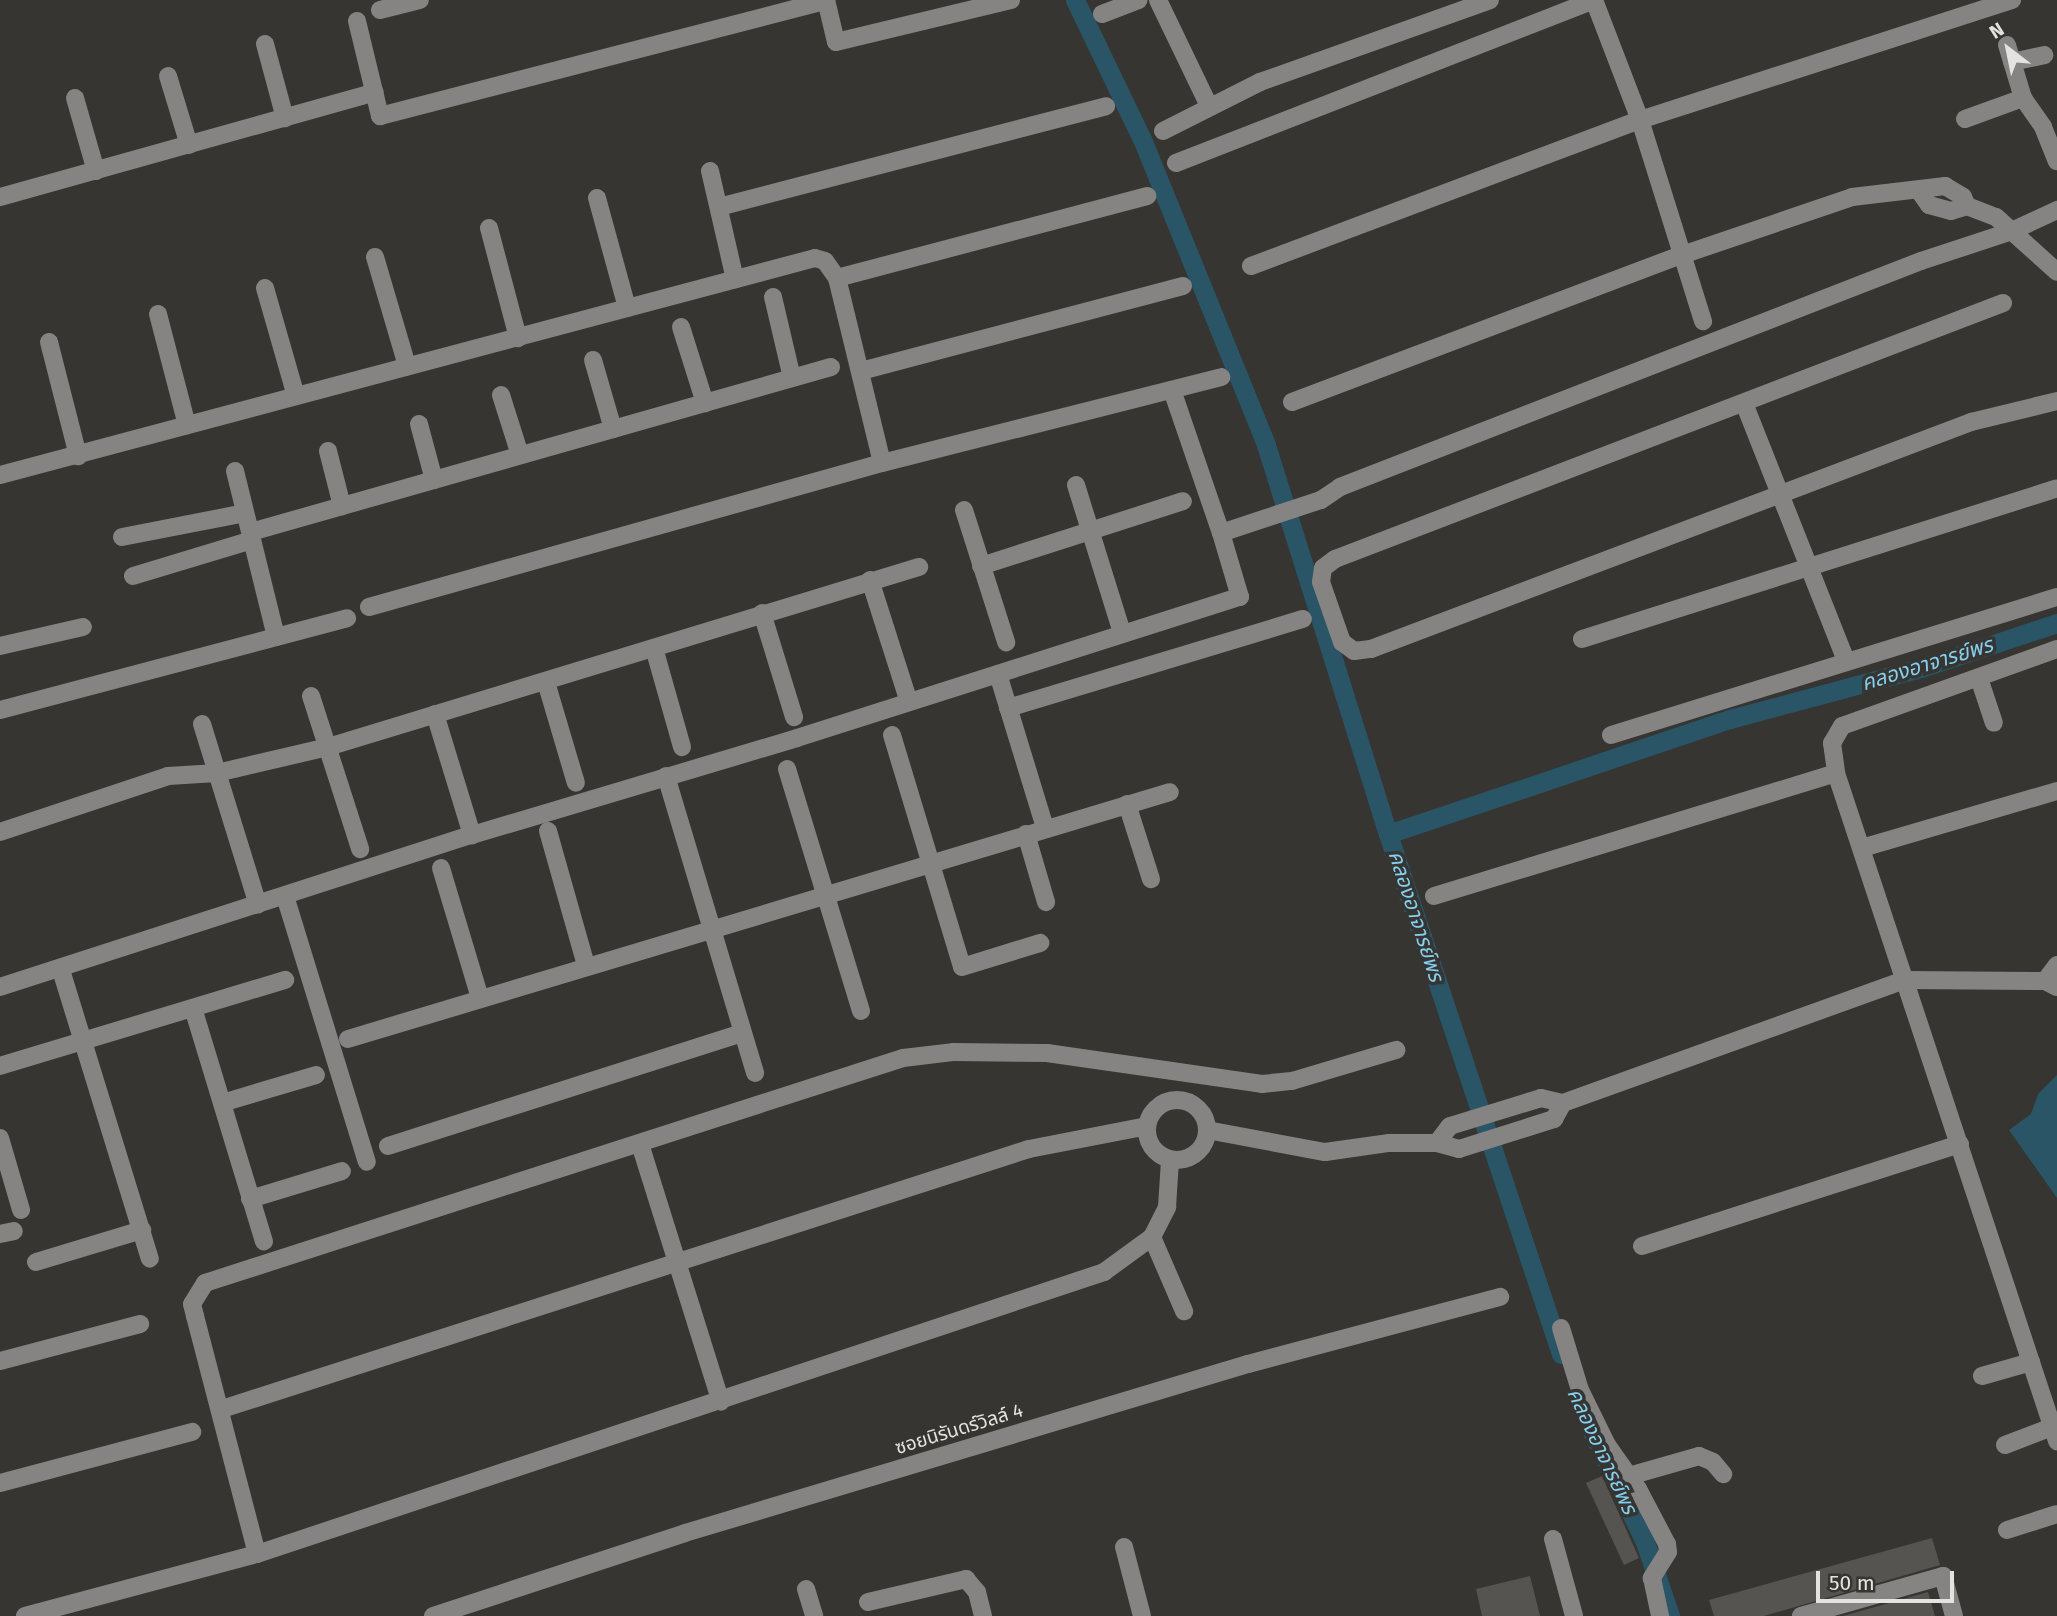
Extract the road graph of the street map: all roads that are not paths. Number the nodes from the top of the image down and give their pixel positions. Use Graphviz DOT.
graph roads {
  1 [pos="420,0"];
  2 [pos="1011,0"];
  3 [pos="1138,0"];
  4 [pos="1158,0"];
  5 [pos="1490,0"];
  6 [pos="1593,0"];
  7 [pos="2012,0"];
  8 [pos="826,1"];
  9 [pos="380,10"];
  10 [pos="1102,14"];
  11 [pos="357,21"];
  12 [pos="265,44"];
  13 [pos="2044,55"];
  14 [pos="167,76"];
  15 [pos="375,92"];
  16 [pos="75,98"];
  17 [pos="2023,98"];
  18 [pos="1106,106"];
  19 [pos="1209,106"];
  20 [pos="285,118"];
  21 [pos="1640,120"];
  22 [pos="1965,120"];
  23 [pos="2050,124"];
  24 [pos="1163,131"];
  25 [pos="189,145"];
  26 [pos="2057,161"];
  27 [pos="1176,163"];
  28 [pos="96,171"];
  29 [pos="710,171"];
  30 [pos="1147,196"];
  31 [pos="0,197"];
  32 [pos="597,198"];
  33 [pos="719,207"];
  34 [pos="2057,210"];
  35 [pos="489,228"];
  36 [pos="2012,231"];
  37 [pos="1682,256"];
  38 [pos="375,257"];
  39 [pos="1251,266"];
  40 [pos="2057,272"];
  41 [pos="837,278"];
  42 [pos="735,279"];
  43 [pos="1183,286"];
  44 [pos="265,288"];
  45 [pos="773,297"];
  46 [pos="2003,303"];
  47 [pos="627,308"];
  48 [pos="158,314"];
  49 [pos="1703,321"];
  50 [pos="681,327"];
  51 [pos="518,338"];
  52 [pos="49,342"];
  53 [pos="593,360"];
  54 [pos="407,366"];
  55 [pos="831,367"];
  56 [pos="861,371"];
  57 [pos="1222,377"];
  58 [pos="792,378"];
  59 [pos="1172,390"];
  60 [pos="501,395"];
  61 [pos="296,396"];
  62 [pos="2057,401"];
  63 [pos="705,402"];
  64 [pos="1292,402"];
  65 [pos="1744,403"];
  66 [pos="419,424"];
  67 [pos="187,425"];
  68 [pos="613,429"];
  69 [pos="328,451"];
  70 [pos="520,455"];
  71 [pos="78,456"];
  72 [pos="882,463"];
  73 [pos="235,471"];
  74 [pos="0,475"];
  75 [pos="434,480"];
  76 [pos="1076,485"];
  77 [pos="2057,488"];
  78 [pos="1782,496"];
  79 [pos="1183,501"];
  80 [pos="342,506"];
  81 [pos="964,510"];
  82 [pos="245,513"];
  83 [pos="1089,529"];
  84 [pos="1221,533"];
  85 [pos="251,536"];
  86 [pos="122,537"];
  87 [pos="982,566"];
  88 [pos="1812,566"];
  89 [pos="919,567"];
  90 [pos="133,576"];
  91 [pos="870,580"];
  92 [pos="2057,597"];
  93 [pos="369,607"];
  94 [pos="762,613"];
  95 [pos="347,618"];
  96 [pos="1303,619"];
  97 [pos="83,627"];
  98 [pos="1122,633"];
  99 [pos="276,637"];
  100 [pos="1582,639"];
  101 [pos="1006,642"];
  102 [pos="0,646"];
  103 [pos="654,648"];
  104 [pos="2057,649"];
  105 [pos="1846,660"];
  106 [pos="998,674"];
  107 [pos="1979,678"];
  108 [pos="546,682"];
  109 [pos="310,696"];
  110 [pos="909,702"];
  111 [pos="1009,708"];
  112 [pos="0,710"];
  113 [pos="435,714"];
  114 [pos="794,717"];
  115 [pos="1994,723"];
  116 [pos="202,724"];
  117 [pos="892,735"];
  118 [pos="1611,735"];
  119 [pos="328,747"];
  120 [pos="682,747"];
  121 [pos="787,769"];
  122 [pos="217,773"];
  123 [pos="1836,773"];
  124 [pos="666,776"];
  125 [pos="576,783"];
  126 [pos="2057,791"];
  127 [pos="1170,792"];
  128 [pos="1127,804"];
  129 [pos="1045,828"];
  130 [pos="548,831"];
  131 [pos="0,832"];
  132 [pos="1026,834"];
  133 [pos="472,835"];
  134 [pos="1862,848"];
  135 [pos="360,849"];
  136 [pos="929,862"];
  137 [pos="441,868"];
  138 [pos="1151,878"];
  139 [pos="824,894"];
  140 [pos="285,896"];
  141 [pos="1434,897"];
  142 [pos="1046,902"];
  143 [pos="258,905"];
  144 [pos="712,928"];
  145 [pos="1041,943"];
  146 [pos="586,965"];
  147 [pos="2057,965"];
  148 [pos="61,970"];
  149 [pos="285,980"];
  150 [pos="1905,980"];
  151 [pos="2051,984"];
  152 [pos="0,987"];
  153 [pos="480,998"];
  154 [pos="193,1008"];
  155 [pos="861,1011"];
  156 [pos="742,1033"];
  157 [pos="85,1039"];
  158 [pos="348,1039"];
  159 [pos="1396,1050"];
  160 [pos="0,1066"];
  161 [pos="755,1073"];
  162 [pos="316,1075"];
  163 [pos="1188,1075"];
  164 [pos="1178,1100"];
  165 [pos="222,1103"];
  166 [pos="1147,1126"];
  167 [pos="1208,1130"];
  168 [pos="0,1138"];
  169 [pos="640,1144"];
  170 [pos="1960,1144"];
  171 [pos="388,1146"];
  172 [pos="1170,1160"];
  173 [pos="367,1162"];
  174 [pos="342,1171"];
  175 [pos="250,1199"];
  176 [pos="21,1210"];
  177 [pos="142,1230"];
  178 [pos="1152,1237"];
  179 [pos="264,1241"];
  180 [pos="1642,1246"];
  181 [pos="150,1259"];
  182 [pos="36,1262"];
  183 [pos="679,1265"];
  184 [pos="1500,1297"];
  185 [pos="1184,1311"];
  186 [pos="140,1324"];
  187 [pos="1561,1328"];
  188 [pos="0,1361"];
  189 [pos="2031,1362"];
  190 [pos="1982,1376"];
  191 [pos="720,1402"];
  192 [pos="222,1409"];
  193 [pos="192,1432"];
  194 [pos="2055,1434"];
  195 [pos="2006,1445"];
  196 [pos="1723,1474"];
  197 [pos="1629,1476"];
  198 [pos="0,1483"];
  199 [pos="2057,1514"];
  200 [pos="2007,1530"];
  201 [pos="1553,1539"];
  202 [pos="1125,1547"];
  203 [pos="257,1554"];
  204 [pos="806,1589"];
  205 [pos="868,1602"];
  206 [pos="25,1616"];
  207 [pos="433,1616"];
  208 [pos="814,1616"];
  209 [pos="983,1616"];
  210 [pos="1142,1616"];
  211 [pos="1574,1616"];
  212 [pos="1660,1616"];
  213 [pos="1801,1616"];
  214 [pos="1954,1616"];
  1 -- 9 [label="street"];
  2 -- 8 [label="street"];
  3 -- 10 [label="street"];
  4 -- 19 [label="street"];
  5 -- 19 [label="street"];
  6 -- 21 [label="street"];
  6 -- 27 [label="street"];
  7 -- 21 [label="street"];
  8 -- 15 [label="street"];
  11 -- 15 [label="street"];
  12 -- 20 [label="street"];
  13 -- 17 [label="street"];
  14 -- 25 [label="street"];
  15 -- 20 [label="street"];
  16 -- 28 [label="street"];
  17 -- 22 [label="street"];
  17 -- 23 [label="street"];
  18 -- 33 [label="street"];
  19 -- 24 [label="street"];
  20 -- 25 [label="street"];
  21 -- 37 [label="street"];
  21 -- 39 [label="street"];
  23 -- 26 [label="street"];
  25 -- 28 [label="street"];
  28 -- 31 [label="street"];
  29 -- 33 [label="street"];
  30 -- 41 [label="street"];
  32 -- 47 [label="street"];
  33 -- 42 [label="street"];
  34 -- 36 [label="street"];
  35 -- 51 [label="street"];
  36 -- 37 [label="street"];
  36 -- 40 [label="street"];
  36 -- 84 [label="street"];
  37 -- 49 [label="street"];
  37 -- 64 [label="street"];
  38 -- 54 [label="street"];
  41 -- 42 [label="street"];
  41 -- 56 [label="street"];
  42 -- 47 [label="street"];
  43 -- 56 [label="street"];
  44 -- 61 [label="street"];
  45 -- 58 [label="street"];
  46 -- 65 [label="street"];
  47 -- 51 [label="street"];
  48 -- 67 [label="street"];
  50 -- 63 [label="street"];
  51 -- 54 [label="street"];
  52 -- 71 [label="street"];
  53 -- 68 [label="street"];
  54 -- 61 [label="street"];
  55 -- 58 [label="street"];
  56 -- 72 [label="street"];
  57 -- 59 [label="street"];
  58 -- 63 [label="street"];
  59 -- 72 [label="street"];
  59 -- 84 [label="street"];
  60 -- 70 [label="street"];
  61 -- 67 [label="street"];
  62 -- 78 [label="street"];
  63 -- 68 [label="street"];
  65 -- 78 [label="street"];
  65 -- 78 [label="street"];
  66 -- 75 [label="street"];
  67 -- 71 [label="street"];
  68 -- 70 [label="street"];
  69 -- 80 [label="street"];
  70 -- 75 [label="street"];
  71 -- 74 [label="street"];
  72 -- 93 [label="street"];
  73 -- 82 [label="street"];
  75 -- 80 [label="street"];
  76 -- 83 [label="street"];
  77 -- 88 [label="street"];
  78 -- 88 [label="street"];
  79 -- 83 [label="street"];
  80 -- 85 [label="street"];
  81 -- 87 [label="street"];
  82 -- 85 [label="street"];
  82 -- 86 [label="street"];
  83 -- 87 [label="street"];
  83 -- 98 [label="street"];
  84 -- 98 [label="street"];
  85 -- 90 [label="street"];
  85 -- 99 [label="street"];
  87 -- 101 [label="street"];
  88 -- 100 [label="street"];
  88 -- 105 [label="street"];
  89 -- 91 [label="street"];
  91 -- 94 [label="street"];
  91 -- 110 [label="street"];
  92 -- 105 [label="street"];
  94 -- 103 [label="street"];
  94 -- 114 [label="street"];
  95 -- 99 [label="street"];
  96 -- 111 [label="street"];
  97 -- 102 [label="street"];
  98 -- 106 [label="street"];
  99 -- 112 [label="street"];
  103 -- 108 [label="street"];
  103 -- 120 [label="street"];
  104 -- 107 [label="street"];
  105 -- 118 [label="street"];
  106 -- 110 [label="street"];
  106 -- 111 [label="street"];
  107 -- 115 [label="street"];
  107 -- 123 [label="street"];
  108 -- 113 [label="street"];
  108 -- 125 [label="street"];
  109 -- 119 [label="street"];
  110 -- 124 [label="street"];
  111 -- 129 [label="street"];
  113 -- 119 [label="street"];
  113 -- 133 [label="street"];
  116 -- 122 [label="street"];
  117 -- 136 [label="street"];
  119 -- 122 [label="street"];
  119 -- 135 [label="street"];
  121 -- 139 [label="street"];
  122 -- 131 [label="street"];
  122 -- 143 [label="street"];
  123 -- 134 [label="street"];
  123 -- 141 [label="street"];
  124 -- 133 [label="street"];
  124 -- 144 [label="street"];
  126 -- 134 [label="street"];
  127 -- 128 [label="street"];
  128 -- 129 [label="street"];
  128 -- 138 [label="street"];
  129 -- 132 [label="street"];
  130 -- 146 [label="street"];
  132 -- 136 [label="street"];
  132 -- 142 [label="street"];
  133 -- 140 [label="street"];
  134 -- 150 [label="street"];
  136 -- 139 [label="street"];
  136 -- 145 [label="street"];
  137 -- 153 [label="street"];
  139 -- 144 [label="street"];
  139 -- 155 [label="street"];
  140 -- 143 [label="street"];
  140 -- 173 [label="street"];
  143 -- 148 [label="street"];
  144 -- 146 [label="street"];
  144 -- 156 [label="street"];
  146 -- 153 [label="street"];
  147 -- 151 [label="street"];
  148 -- 152 [label="street"];
  148 -- 157 [label="street"];
  149 -- 154 [label="street"];
  150 -- 151 [label="street"];
  150 -- 167 [label="street"];
  150 -- 170 [label="street"];
  153 -- 158 [label="street"];
  154 -- 157 [label="street"];
  154 -- 165 [label="street"];
  156 -- 161 [label="street"];
  156 -- 171 [label="street"];
  157 -- 160 [label="street"];
  157 -- 177 [label="street"];
  159 -- 163 [label="street"];
  162 -- 165 [label="street"];
  163 -- 164 [label="street"];
  163 -- 169 [label="street"];
  164 -- 166 [label="street"];
  164 -- 167 [label="street"];
  165 -- 175 [label="street"];
  166 -- 172 [label="street"];
  166 -- 183 [label="street"];
  167 -- 172 [label="street"];
  168 -- 176 [label="street"];
  169 -- 183 [label="street"];
  169 -- 192 [label="street"];
  170 -- 180 [label="street"];
  170 -- 189 [label="street"];
  172 -- 178 [label="street"];
  174 -- 175 [label="street"];
  175 -- 179 [label="street"];
  177 -- 181 [label="street"];
  177 -- 182 [label="street"];
  178 -- 185 [label="street"];
  178 -- 191 [label="street"];
  183 -- 191 [label="street"];
  183 -- 192 [label="street"];
  184 -- 207 [label="street, ซอยนิรันดร์วิลล์ 4"];
  186 -- 188 [label="street"];
  187 -- 197 [label="street"];
  189 -- 190 [label="street"];
  189 -- 194 [label="street"];
  191 -- 203 [label="street"];
  192 -- 203 [label="street"];
  193 -- 198 [label="street"];
  194 -- 195 [label="street"];
  196 -- 197 [label="street"];
  197 -- 212 [label="street"];
  199 -- 200 [label="street"];
  201 -- 211 [label="street"];
  202 -- 210 [label="street"];
  203 -- 206 [label="street"];
  204 -- 208 [label="street"];
  205 -- 209 [label="street"];
  213 -- 214 [label="street"];
}
